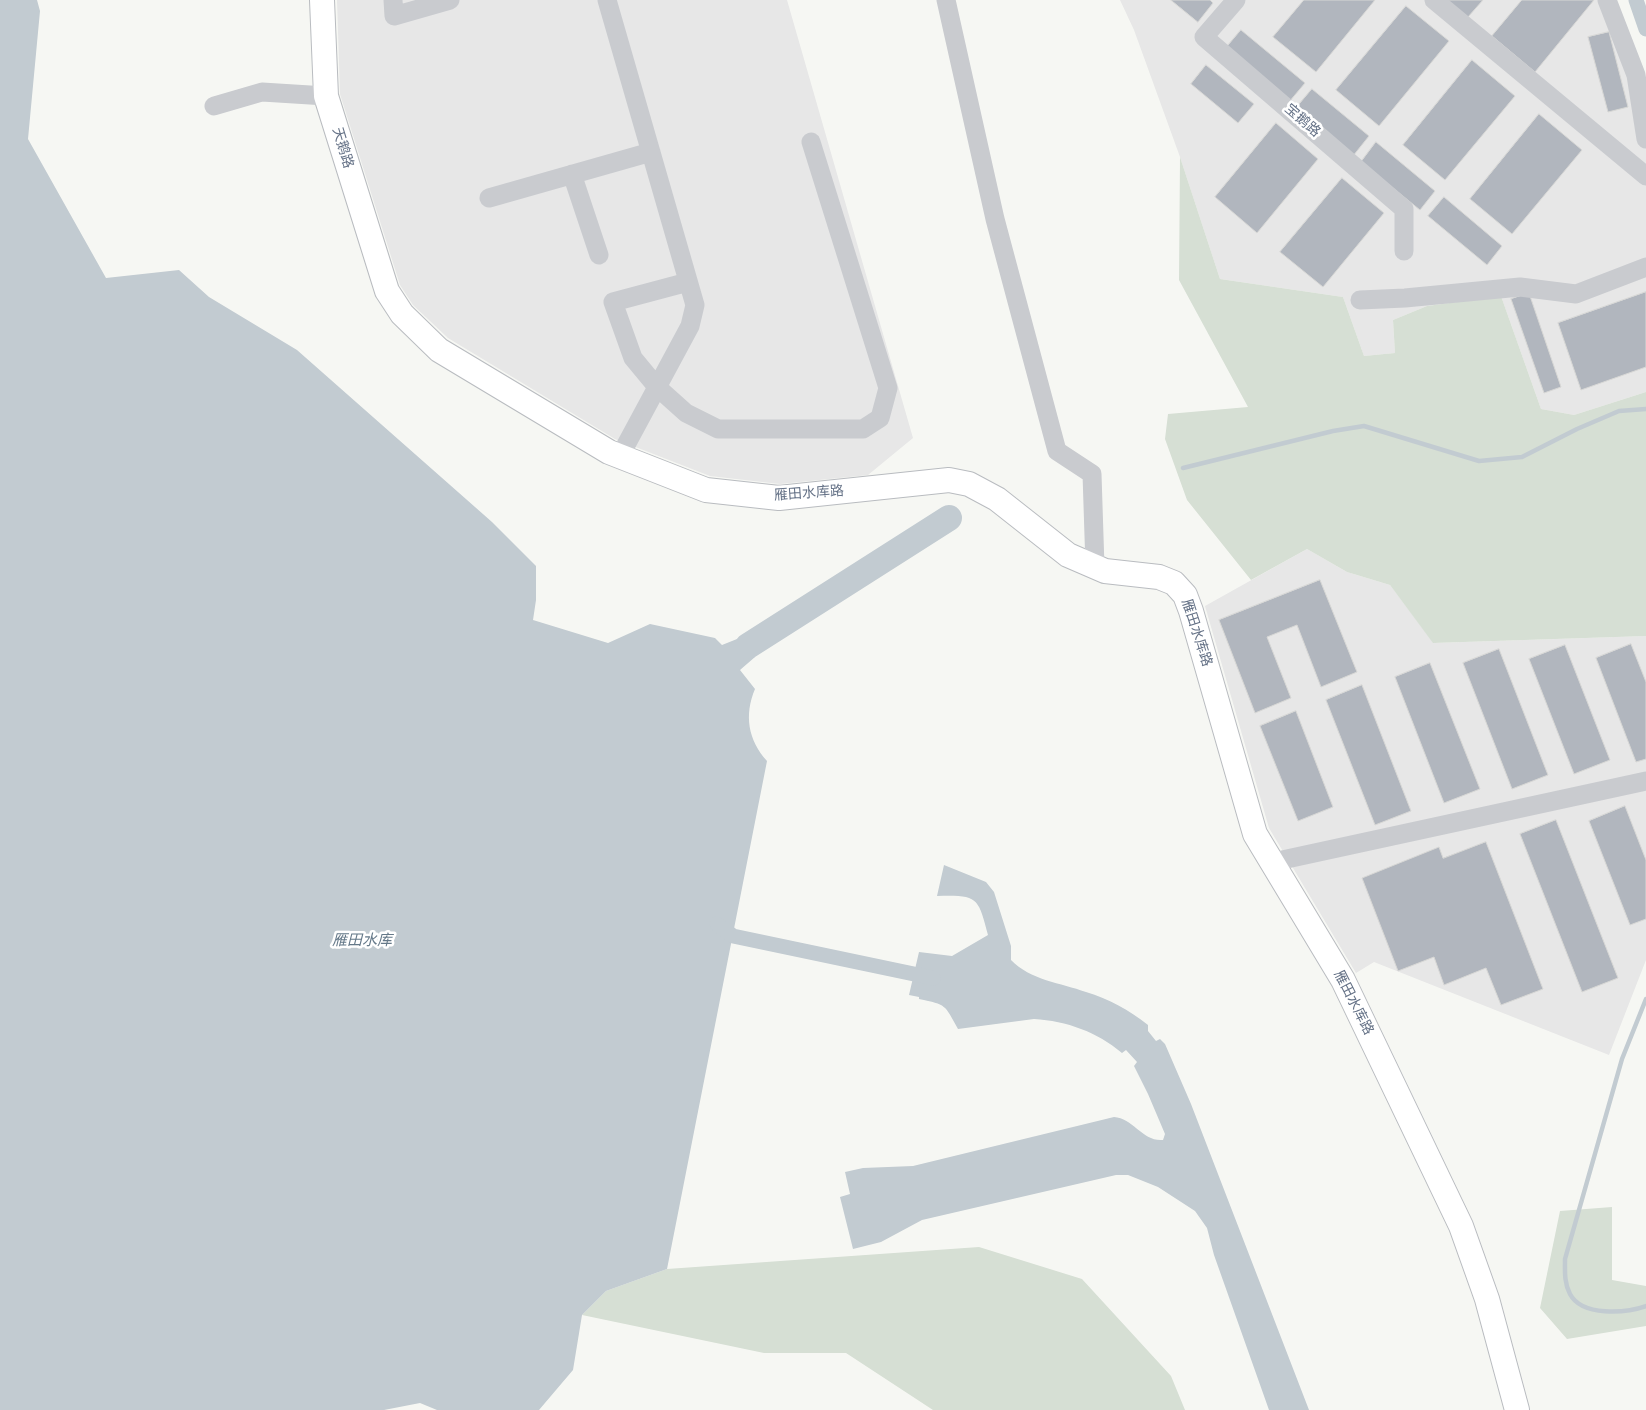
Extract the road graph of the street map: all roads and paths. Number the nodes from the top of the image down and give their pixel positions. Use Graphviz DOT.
graph roads {
  1 [pos="322,0"];
  2 [pos="394,0"];
  3 [pos="450,0"];
  4 [pos="607,0"];
  5 [pos="946,0"];
  6 [pos="1236,0"];
  7 [pos="1434,0"];
  8 [pos="1607,0"];
  9 [pos="326,96"];
  10 [pos="214,106"];
  11 [pos="1646,140"];
  12 [pos="811,142"];
  13 [pos="651,152"];
  14 [pos="572,174"];
  15 [pos="1646,176"];
  16 [pos="489,198"];
  17 [pos="1404,251"];
  18 [pos="600,255"];
  19 [pos="1646,266"];
  20 [pos="688,282"];
  21 [pos="387,291"];
  22 [pos="1360,300"];
  23 [pos="657,387"];
  24 [pos="620,456"];
  25 [pos="1095,567"];
  26 [pos="1646,782"];
  27 [pos="1272,862"];
  28 [pos="1517,1410"];
  1 -- 9 [label="main road, 天鹅路"];
  2 -- 3 [label="lane"];
  4 -- 13 [label="lane"];
  5 -- 25 [label="lane"];
  6 -- 17 [label="lane, 宝鹅路"];
  7 -- 15 [label="lane"];
  8 -- 11 [label="lane"];
  9 -- 10 [label="lane"];
  9 -- 21 [label="main road, 天鹅路"];
  12 -- 23 [label="lane"];
  13 -- 14 [label="lane"];
  13 -- 20 [label="lane"];
  14 -- 16 [label="lane"];
  14 -- 18 [label="lane"];
  19 -- 22 [label="lane"];
  20 -- 23 [label="lane"];
  20 -- 23 [label="lane"];
  21 -- 24 [label="main road, 雁田水库路"];
  23 -- 24 [label="lane"];
  24 -- 25 [label="main road, 雁田水库路"];
  25 -- 27 [label="main road, 雁田水库路"];
  26 -- 27 [label="lane"];
  27 -- 28 [label="main road, 雁田水库路"];
}
